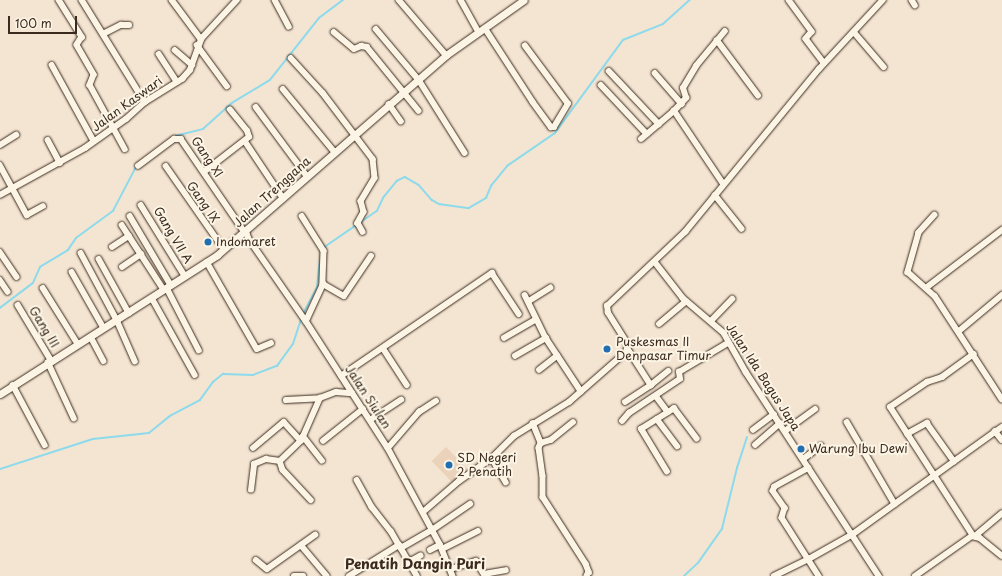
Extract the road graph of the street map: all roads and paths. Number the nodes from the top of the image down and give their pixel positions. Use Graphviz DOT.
graph roads {
  1 [pos="59,0"];
  2 [pos="82,0"];
  3 [pos="172,0"];
  4 [pos="237,0"];
  5 [pos="275,0"];
  6 [pos="399,0"];
  7 [pos="461,0"];
  8 [pos="524,0"];
  9 [pos="789,0"];
  10 [pos="883,0"];
  11 [pos="129,25"];
  12 [pos="290,26"];
  13 [pos="376,29"];
  14 [pos="482,30"];
  15 [pos="725,31"];
  16 [pos="334,32"];
  17 [pos="854,32"];
  18 [pos="103,34"];
  19 [pos="201,39"];
  20 [pos="717,40"];
  21 [pos="197,45"];
  22 [pos="525,46"];
  23 [pos="175,50"];
  24 [pos="159,54"];
  25 [pos="446,55"];
  26 [pos="291,58"];
  27 [pos="824,63"];
  28 [pos="52,65"];
  29 [pos="192,65"];
  30 [pos="884,67"];
  31 [pos="609,71"];
  32 [pos="655,73"];
  33 [pos="419,80"];
  34 [pos="177,82"];
  35 [pos="601,85"];
  36 [pos="227,86"];
  37 [pos="283,90"];
  38 [pos="404,92"];
  39 [pos="758,94"];
  40 [pos="145,102"];
  41 [pos="389,104"];
  42 [pos="682,104"];
  43 [pos="256,107"];
  44 [pos="230,110"];
  45 [pos="419,111"];
  46 [pos="674,111"];
  47 [pos="401,121"];
  48 [pos="659,124"];
  49 [pos="113,128"];
  50 [pos="355,134"];
  51 [pos="647,134"];
  52 [pos="16,135"];
  53 [pos="641,139"];
  54 [pos="48,140"];
  55 [pos="94,141"];
  56 [pos="245,142"];
  57 [pos="0,145"];
  58 [pos="125,149"];
  59 [pos="334,151"];
  60 [pos="464,153"];
  61 [pos="60,163"];
  62 [pos="0,165"];
  63 [pos="138,166"];
  64 [pos="166,166"];
  65 [pos="204,172"];
  66 [pos="307,176"];
  67 [pos="723,184"];
  68 [pos="13,187"];
  69 [pos="0,195"];
  70 [pos="715,195"];
  71 [pos="283,198"];
  72 [pos="141,205"];
  73 [pos="43,206"];
  74 [pos="936,215"];
  75 [pos="130,216"];
  76 [pos="302,216"];
  77 [pos="122,225"];
  78 [pos="742,229"];
  79 [pos="1002,230"];
  80 [pos="244,231"];
  81 [pos="363,232"];
  82 [pos="129,236"];
  83 [pos="112,248"];
  84 [pos="224,249"];
  85 [pos="0,252"];
  86 [pos="81,253"];
  87 [pos="141,254"];
  88 [pos="371,256"];
  89 [pos="99,259"];
  90 [pos="207,262"];
  91 [pos="655,262"];
  92 [pos="122,267"];
  93 [pos="72,272"];
  94 [pos="185,276"];
  95 [pos="17,277"];
  96 [pos="0,280"];
  97 [pos="323,284"];
  98 [pos="43,288"];
  99 [pos="167,288"];
  100 [pos="550,288"];
  101 [pos="926,288"];
  102 [pos="8,292"];
  103 [pos="525,295"];
  104 [pos="152,298"];
  105 [pos="1001,298"];
  106 [pos="732,299"];
  107 [pos="529,301"];
  108 [pos="686,301"];
  109 [pos="18,305"];
  110 [pos="129,312"];
  111 [pos="519,314"];
  112 [pos="117,320"];
  113 [pos="535,320"];
  114 [pos="712,320"];
  115 [pos="306,321"];
  116 [pos="659,324"];
  117 [pos="104,328"];
  118 [pos="959,331"];
  119 [pos="91,337"];
  120 [pos="504,338"];
  121 [pos="546,338"];
  122 [pos="271,343"];
  123 [pos="728,343"];
  124 [pos="78,344"];
  125 [pos="383,348"];
  126 [pos="628,349"];
  127 [pos="199,350"];
  128 [pos="974,354"];
  129 [pos="515,356"];
  130 [pos="557,356"];
  131 [pos="50,361"];
  132 [pos="104,361"];
  133 [pos="135,362"];
  134 [pos="539,370"];
  135 [pos="668,371"];
  136 [pos="195,376"];
  137 [pos="342,378"];
  138 [pos="13,385"];
  139 [pos="407,385"];
  140 [pos="651,385"];
  141 [pos="350,391"];
  142 [pos="581,391"];
  143 [pos="0,394"];
  144 [pos="656,396"];
  145 [pos="320,398"];
  146 [pos="1002,399"];
  147 [pos="286,400"];
  148 [pos="401,400"];
  149 [pos="436,401"];
  150 [pos="624,402"];
  151 [pos="363,409"];
  152 [pos="815,409"];
  153 [pos="668,412"];
  154 [pos="774,414"];
  155 [pos="74,418"];
  156 [pos="657,419"];
  157 [pos="370,420"];
  158 [pos="622,420"];
  159 [pos="574,422"];
  160 [pos="847,422"];
  161 [pos="533,423"];
  162 [pos="780,424"];
  163 [pos="1002,427"];
  164 [pos="753,430"];
  165 [pos="785,431"];
  166 [pos="995,431"];
  167 [pos="907,434"];
  168 [pos="697,438"];
  169 [pos="302,439"];
  170 [pos="1002,440"];
  171 [pos="323,441"];
  172 [pos="541,443"];
  173 [pos="755,444"];
  174 [pos="45,445"];
  175 [pos="677,446"];
  176 [pos="821,446"];
  177 [pos="253,448"];
  178 [pos="388,448"];
  179 [pos="492,458"];
  180 [pos="803,459"];
  181 [pos="322,460"];
  182 [pos="280,461"];
  183 [pos="954,461"];
  184 [pos="809,468"];
  185 [pos="667,472"];
  186 [pos="933,475"];
  187 [pos="357,480"];
  188 [pos="506,482"];
  189 [pos="251,490"];
  190 [pos="311,500"];
  191 [pos="470,504"];
  192 [pos="895,504"];
  193 [pos="423,512"];
  194 [pos="1002,513"];
  195 [pos="432,530"];
  196 [pos="478,531"];
  197 [pos="853,534"];
  198 [pos="315,535"];
  199 [pos="974,536"];
  200 [pos="301,545"];
  201 [pos="400,547"];
  202 [pos="441,547"];
  203 [pos="430,550"];
  204 [pos="420,556"];
  205 [pos="1002,556"];
  206 [pos="256,560"];
  207 [pos="810,560"];
  208 [pos="409,562"];
  209 [pos="451,569"];
  210 [pos="506,570"];
  211 [pos="923,574"];
  212 [pos="294,576"];
  213 [pos="303,576"];
  214 [pos="327,576"];
  215 [pos="350,576"];
  216 [pos="417,576"];
  217 [pos="453,576"];
  218 [pos="587,576"];
  219 [pos="774,576"];
  220 [pos="818,576"];
  221 [pos="880,576"];
  222 [pos="915,576"];
  1 -- 49 [label="street"];
  2 -- 18 [label="street"];
  3 -- 19 [label="street"];
  4 -- 19 [label="street, Jalan Kaswari"];
  5 -- 12 [label="street"];
  6 -- 25 [label="street"];
  7 -- 14 [label="street"];
  8 -- 14 [label="main road, Jalan Trenggana"];
  9 -- 27 [label="street"];
  10 -- 17 [label="street"];
  11 -- 18 [label="street"];
  13 -- 33 [label="street"];
  14 -- 22 [label="street"];
  14 -- 25 [label="main road, Jalan Trenggana"];
  15 -- 20 [label="street"];
  16 -- 38 [label="street"];
  17 -- 27 [label="street"];
  17 -- 30 [label="street"];
  18 -- 40 [label="street"];
  19 -- 21 [label="street, Jalan Kaswari"];
  20 -- 39 [label="street"];
  20 -- 42 [label="street"];
  21 -- 29 [label="street, Jalan Kaswari"];
  21 -- 36 [label="street"];
  23 -- 29 [label="street"];
  24 -- 34 [label="street"];
  25 -- 33 [label="main road, Jalan Trenggana"];
  26 -- 50 [label="street"];
  27 -- 67 [label="street"];
  28 -- 55 [label="street"];
  29 -- 34 [label="street, Jalan Kaswari"];
  31 -- 48 [label="street"];
  32 -- 42 [label="street"];
  33 -- 38 [label="main road, Jalan Trenggana"];
  33 -- 60 [label="street"];
  34 -- 40 [label="street, Jalan Kaswari"];
  35 -- 51 [label="street"];
  37 -- 59 [label="street"];
  38 -- 41 [label="main road, Jalan Trenggana"];
  38 -- 45 [label="street"];
  40 -- 49 [label="street, Jalan Kaswari"];
  41 -- 47 [label="street"];
  41 -- 50 [label="main road, Jalan Trenggana"];
  42 -- 46 [label="street"];
  43 -- 66 [label="street"];
  44 -- 56 [label="street"];
  46 -- 48 [label="street"];
  46 -- 67 [label="street"];
  48 -- 51 [label="street"];
  49 -- 55 [label="street, Jalan Kaswari"];
  49 -- 58 [label="street"];
  50 -- 59 [label="main road, Jalan Trenggana"];
  50 -- 81 [label="street"];
  51 -- 53 [label="street"];
  52 -- 57 [label="street"];
  54 -- 61 [label="street"];
  55 -- 61 [label="street, Jalan Kaswari"];
  56 -- 65 [label="street"];
  56 -- 71 [label="street"];
  59 -- 66 [label="main road, Jalan Trenggana"];
  61 -- 68 [label="street, Jalan Kaswari"];
  62 -- 68 [label="street"];
  63 -- 65 [label="street, Gang XI"];
  64 -- 84 [label="street, Gang IX"];
  65 -- 80 [label="street, Gang XI"];
  66 -- 71 [label="main road, Jalan Trenggana"];
  67 -- 70 [label="street"];
  68 -- 69 [label="street, Jalan Kaswari"];
  68 -- 73 [label="street"];
  70 -- 78 [label="street"];
  70 -- 91 [label="street"];
  71 -- 80 [label="main road, Jalan Trenggana"];
  72 -- 94 [label="street, Gang VII A"];
  74 -- 101 [label="street"];
  75 -- 99 [label="street"];
  76 -- 97 [label="street"];
  77 -- 82 [label="street"];
  79 -- 101 [label="street"];
  80 -- 84 [label="main road, Jalan Trenggana"];
  80 -- 115 [label="street, Jalan Siulan"];
  82 -- 83 [label="street"];
  82 -- 87 [label="street"];
  84 -- 90 [label="main road, Jalan Trenggana"];
  85 -- 95 [label="street"];
  86 -- 112 [label="street"];
  87 -- 92 [label="street"];
  87 -- 99 [label="street"];
  88 -- 97 [label="street"];
  89 -- 110 [label="street"];
  90 -- 94 [label="main road, Jalan Trenggana"];
  90 -- 122 [label="street"];
  91 -- 108 [label="street, Jalan Ida Bagus Japa"];
  91 -- 126 [label="street"];
  93 -- 117 [label="street"];
  94 -- 99 [label="main road, Jalan Trenggana"];
  96 -- 102 [label="street"];
  97 -- 115 [label="street"];
  98 -- 124 [label="street"];
  99 -- 104 [label="main road, Jalan Trenggana"];
  99 -- 127 [label="street"];
  100 -- 107 [label="street"];
  101 -- 118 [label="street"];
  103 -- 107 [label="street"];
  104 -- 110 [label="main road, Jalan Trenggana"];
  104 -- 136 [label="street"];
  105 -- 118 [label="street"];
  106 -- 114 [label="street"];
  107 -- 113 [label="street"];
  108 -- 114 [label="street, Jalan Ida Bagus Japa"];
  108 -- 116 [label="street"];
  109 -- 131 [label="street, Gang III"];
  110 -- 112 [label="main road, Jalan Trenggana"];
  111 -- 125 [label="street"];
  112 -- 117 [label="main road, Jalan Trenggana"];
  112 -- 133 [label="street"];
  113 -- 120 [label="street"];
  113 -- 121 [label="street"];
  114 -- 123 [label="street, Jalan Ida Bagus Japa"];
  115 -- 137 [label="street, Jalan Siulan"];
  117 -- 119 [label="main road, Jalan Trenggana"];
  118 -- 128 [label="street"];
  119 -- 124 [label="main road, Jalan Trenggana"];
  119 -- 132 [label="street"];
  121 -- 129 [label="street"];
  121 -- 130 [label="street"];
  123 -- 144 [label="street"];
  123 -- 154 [label="street, Jalan Ida Bagus Japa"];
  124 -- 131 [label="main road, Jalan Trenggana"];
  125 -- 137 [label="street"];
  125 -- 139 [label="street"];
  126 -- 140 [label="street"];
  126 -- 142 [label="street"];
  128 -- 146 [label="street"];
  128 -- 167 [label="street"];
  130 -- 134 [label="street"];
  130 -- 142 [label="street"];
  131 -- 138 [label="main road, Jalan Trenggana"];
  131 -- 155 [label="street, Gang III"];
  135 -- 140 [label="street"];
  137 -- 141 [label="street, Jalan Siulan"];
  138 -- 143 [label="main road, Jalan Trenggana"];
  138 -- 174 [label="street"];
  140 -- 150 [label="street"];
  141 -- 145 [label="street"];
  141 -- 151 [label="street, Jalan Siulan"];
  142 -- 161 [label="street"];
  144 -- 153 [label="street"];
  144 -- 158 [label="street"];
  145 -- 147 [label="street"];
  145 -- 169 [label="street"];
  148 -- 157 [label="street"];
  149 -- 178 [label="street"];
  151 -- 157 [label="street, Jalan Siulan"];
  151 -- 171 [label="street"];
  152 -- 165 [label="street"];
  153 -- 156 [label="street"];
  153 -- 168 [label="street"];
  154 -- 162 [label="street, Jalan Ida Bagus Japa"];
  154 -- 164 [label="street"];
  156 -- 175 [label="street"];
  156 -- 185 [label="street"];
  157 -- 178 [label="street, Jalan Siulan"];
  159 -- 172 [label="street"];
  160 -- 192 [label="street"];
  161 -- 172 [label="street"];
  161 -- 179 [label="street"];
  162 -- 165 [label="street, Jalan Ida Bagus Japa"];
  162 -- 173 [label="street"];
  163 -- 166 [label="street"];
  165 -- 180 [label="street, Jalan Ida Bagus Japa"];
  166 -- 170 [label="street"];
  166 -- 183 [label="street"];
  167 -- 183 [label="street"];
  167 -- 186 [label="street"];
  169 -- 177 [label="street"];
  169 -- 181 [label="street"];
  169 -- 182 [label="street"];
  172 -- 218 [label="street"];
  176 -- 180 [label="street"];
  178 -- 193 [label="street, Jalan Siulan"];
  179 -- 188 [label="street"];
  179 -- 193 [label="street"];
  180 -- 184 [label="street, Jalan Ida Bagus Japa"];
  182 -- 189 [label="street"];
  182 -- 190 [label="street"];
  183 -- 186 [label="street"];
  184 -- 197 [label="street, Jalan Ida Bagus Japa"];
  184 -- 207 [label="street"];
  186 -- 192 [label="street"];
  186 -- 199 [label="street"];
  187 -- 201 [label="street"];
  191 -- 195 [label="street"];
  192 -- 197 [label="street"];
  193 -- 195 [label="street, Jalan Siulan"];
  194 -- 199 [label="street"];
  195 -- 201 [label="street"];
  195 -- 202 [label="street, Jalan Siulan"];
  196 -- 202 [label="street"];
  197 -- 207 [label="street"];
  197 -- 221 [label="street, Jalan Ida Bagus Japa"];
  198 -- 200 [label="street"];
  199 -- 205 [label="street"];
  199 -- 211 [label="street"];
  200 -- 206 [label="street"];
  200 -- 214 [label="street"];
  201 -- 208 [label="street"];
  201 -- 215 [label="street"];
  202 -- 203 [label="street"];
  202 -- 209 [label="street, Jalan Siulan"];
  204 -- 208 [label="street"];
  207 -- 219 [label="street"];
  207 -- 220 [label="street"];
  208 -- 216 [label="street"];
  209 -- 210 [label="street"];
  209 -- 217 [label="street, Jalan Siulan"];
  211 -- 222 [label="street"];
  212 -- 213 [label="street"];
}
